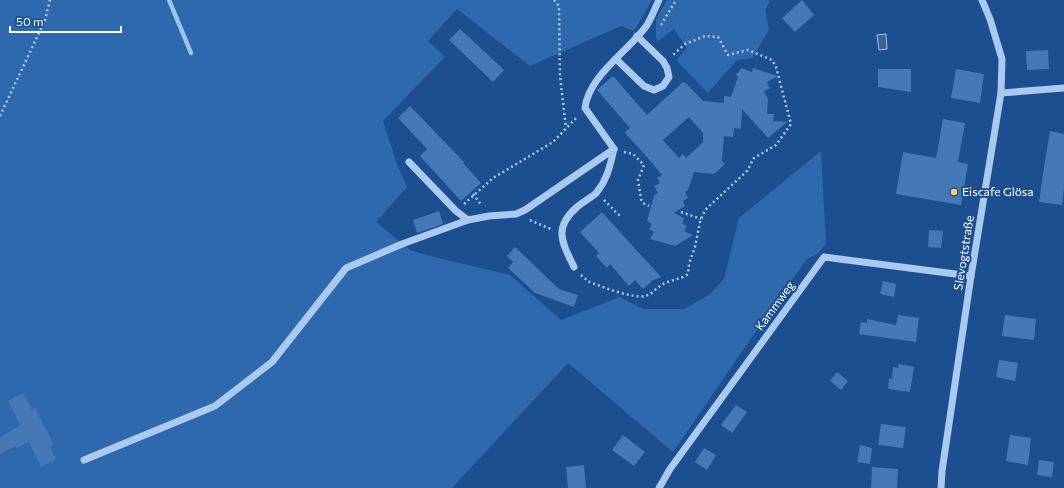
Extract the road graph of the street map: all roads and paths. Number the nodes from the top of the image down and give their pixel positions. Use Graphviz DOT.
graph roads {
  1 [pos="50,0"];
  2 [pos="554,0"];
  3 [pos="659,0"];
  4 [pos="982,0"];
  5 [pos="638,36"];
  6 [pos="616,59"];
  7 [pos="664,63"];
  8 [pos="1064,88"];
  9 [pos="1001,93"];
  10 [pos="585,108"];
  11 [pos="0,116"];
  12 [pos="566,129"];
  13 [pos="614,149"];
  14 [pos="409,162"];
  15 [pos="596,193"];
  16 [pos="649,206"];
  17 [pos="456,211"];
  18 [pos="681,212"];
  19 [pos="516,214"];
  20 [pos="621,217"];
  21 [pos="701,219"];
  22 [pos="468,220"];
  23 [pos="562,234"];
  24 [pos="574,267"];
  25 [pos="970,276"];
  26 [pos="84,460"];
  27 [pos="659,488"];
  28 [pos="941,488"];
  1 -- 11 [label="path"];
  2 -- 12 [label="path"];
  3 -- 5 [label="street"];
  4 -- 9 [label="street, Slevogtstraße"];
  5 -- 6 [label="street"];
  5 -- 7 [label="street"];
  6 -- 7 [label="street"];
  6 -- 10 [label="street"];
  7 -- 21 [label="path"];
  8 -- 9 [label="street"];
  9 -- 25 [label="street, Slevogtstraße"];
  10 -- 12 [label="path"];
  10 -- 13 [label="street"];
  12 -- 17 [label="path"];
  13 -- 15 [label="street"];
  13 -- 16 [label="path"];
  13 -- 19 [label="street"];
  14 -- 17 [label="street"];
  15 -- 20 [label="path"];
  15 -- 23 [label="street"];
  17 -- 22 [label="street"];
  18 -- 21 [label="path"];
  19 -- 22 [label="street"];
  19 -- 23 [label="path"];
  21 -- 24 [label="path"];
  22 -- 26 [label="street"];
  23 -- 24 [label="street"];
  25 -- 27 [label="street, Kammweg"];
  25 -- 28 [label="street, Slevogtstraße"];
}
